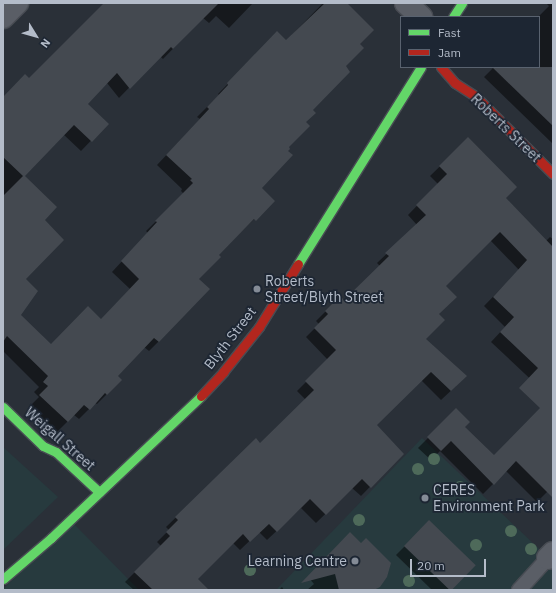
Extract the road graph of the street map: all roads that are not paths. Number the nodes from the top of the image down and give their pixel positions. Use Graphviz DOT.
graph roads {
  1 [pos="17,3"];
  2 [pos="406,3"];
  3 [pos="462,3"];
  4 [pos="421,16"];
  5 [pos="454,16"];
  6 [pos="3,17"];
  7 [pos="420,68"];
  8 [pos="443,68"];
  9 [pos="553,174"];
  10 [pos="3,406"];
  11 [pos="99,492"];
  12 [pos="551,555"];
  13 [pos="3,579"];
  14 [pos="519,590"];
  1 -- 6 [label="street"];
  2 -- 4 [label="street"];
  3 -- 5 [label="street"];
  7 -- 11 [label="street, Blyth Street"];
  8 -- 9 [label="street, Roberts Street"];
  10 -- 11 [label="street, Weigall Street"];
  11 -- 13 [label="street, Blyth Street"];
  12 -- 14 [label="lane"];
}
